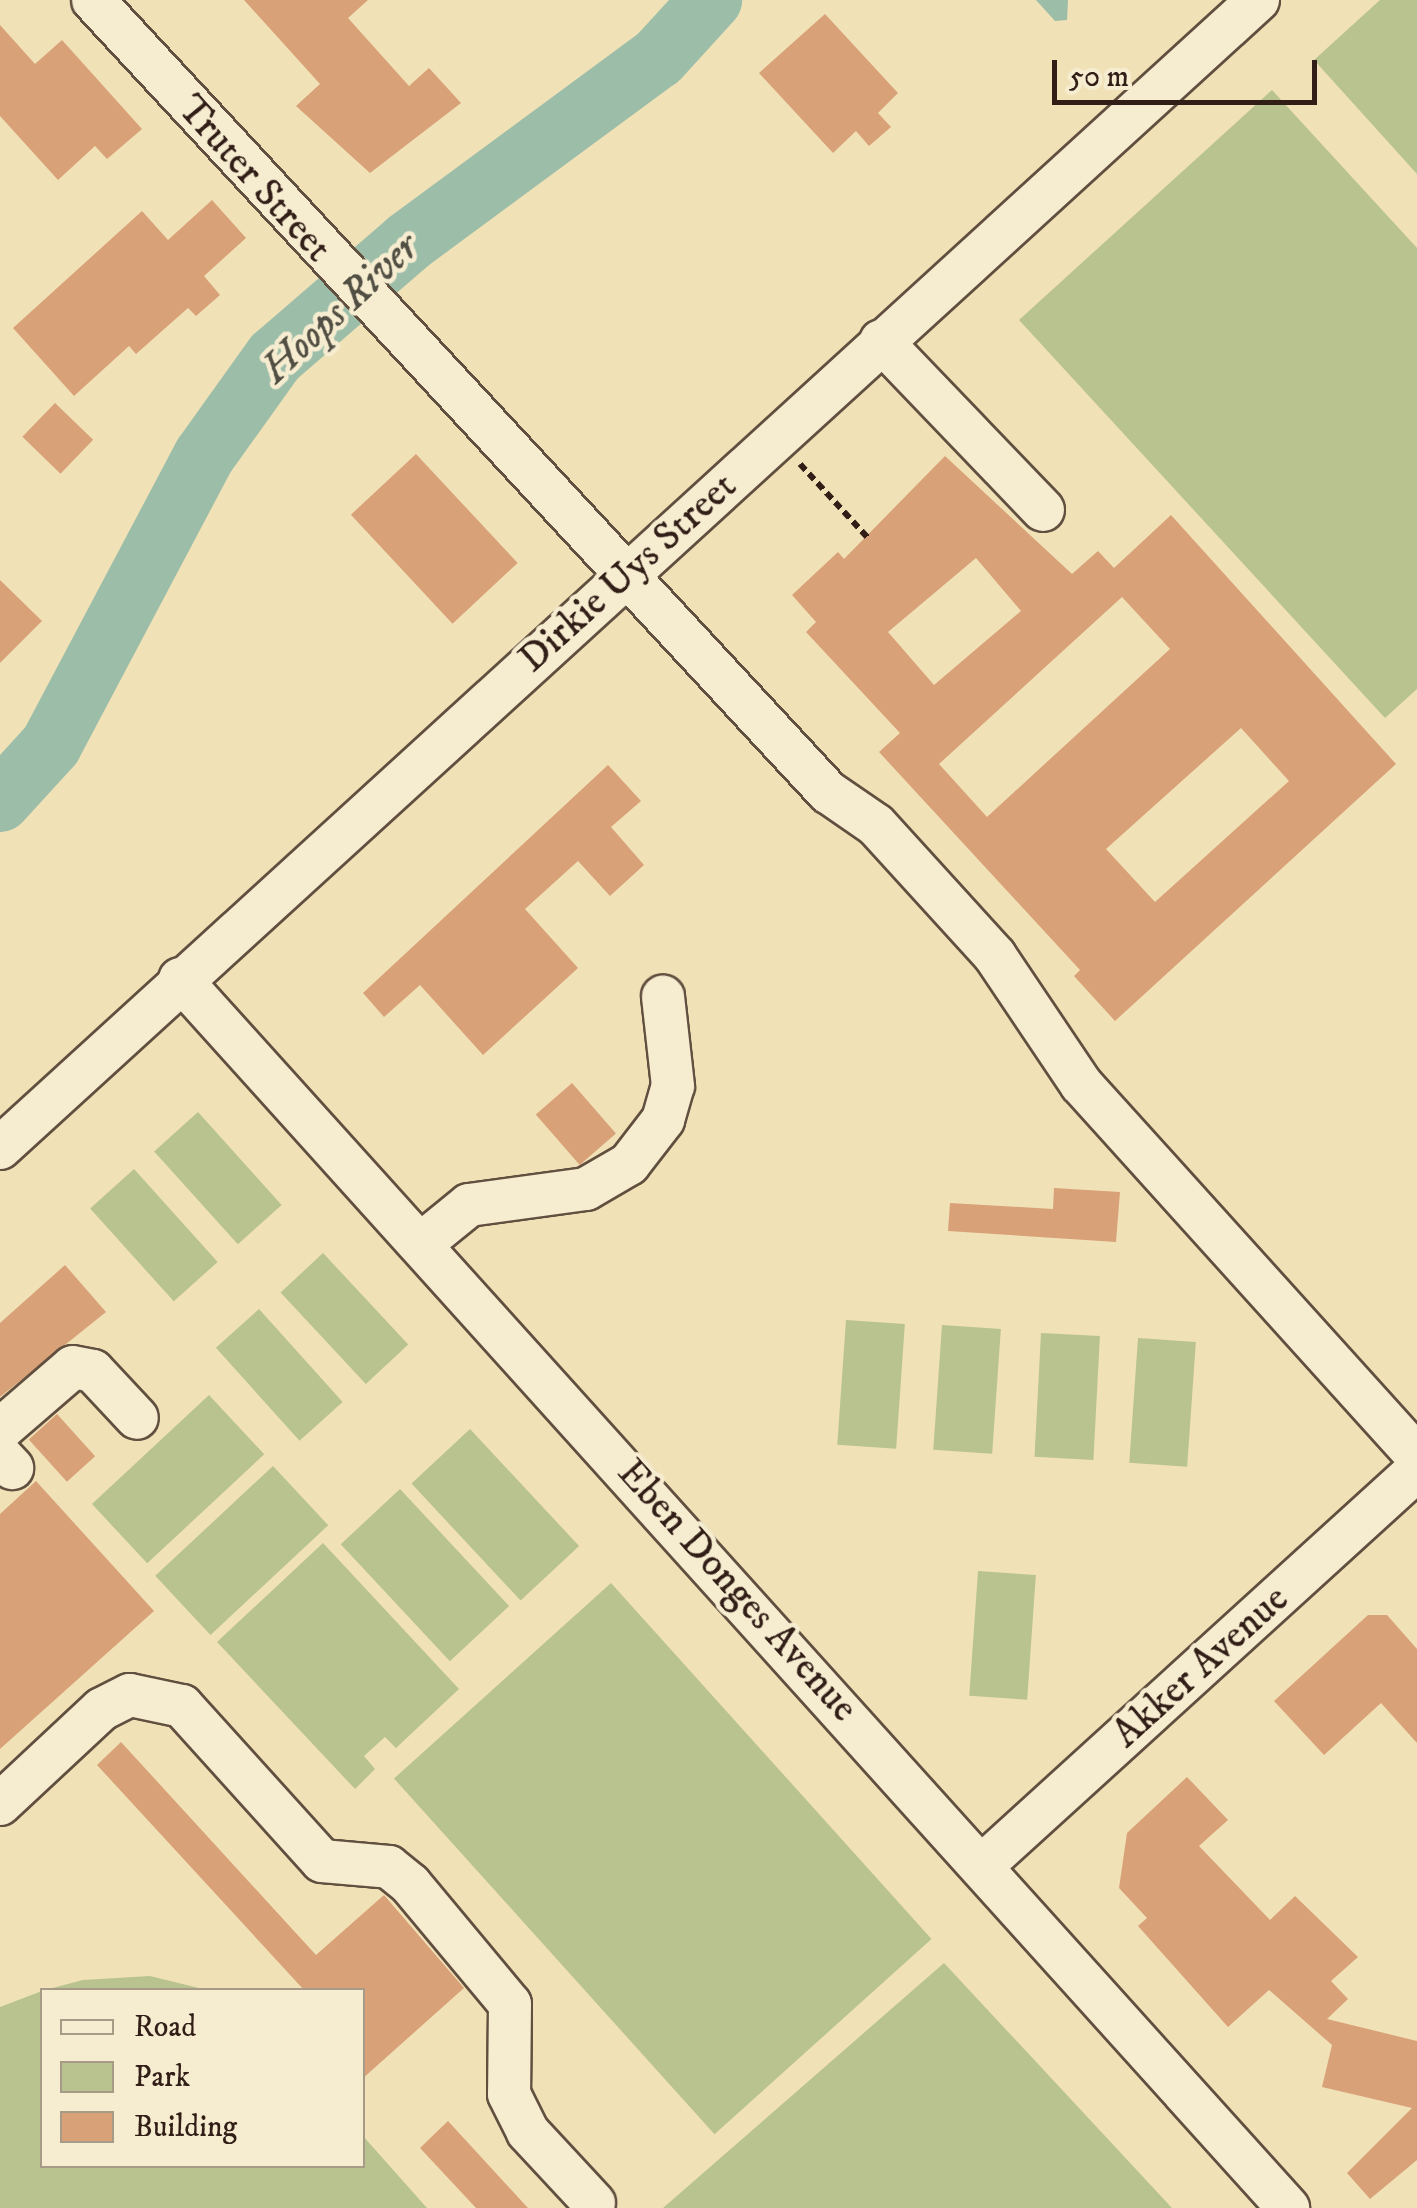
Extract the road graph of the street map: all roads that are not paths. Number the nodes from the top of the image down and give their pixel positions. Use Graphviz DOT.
graph roads {
  1 [pos="93,0"];
  2 [pos="1258,0"];
  3 [pos="880,341"];
  4 [pos="1043,510"];
  5 [pos="624,573"];
  6 [pos="180,979"];
  7 [pos="662,996"];
  8 [pos="0,1148"];
  9 [pos="421,1244"];
  10 [pos="137,1418"];
  11 [pos="4,1451"];
  12 [pos="1417,1456"];
  13 [pos="1417,1470"];
  14 [pos="0,1804"];
  15 [pos="984,1864"];
  16 [pos="594,2202"];
  17 [pos="1288,2208"];
  1 -- 5 [label="street, Truter Street"];
  2 -- 3 [label="street, Dirkie Uys Street"];
  3 -- 4 [label="street"];
  3 -- 5 [label="street, Dirkie Uys Street"];
  5 -- 6 [label="street, Dirkie Uys Street"];
  5 -- 12 [label="street, Truter Street"];
  6 -- 8 [label="street, Dirkie Uys Street"];
  6 -- 9 [label="street, Eben Donges Avenue"];
  7 -- 9 [label="street"];
  9 -- 15 [label="street, Eben Donges Avenue"];
  10 -- 11 [label="street"];
  13 -- 15 [label="street, Akker Avenue"];
  14 -- 16 [label="street"];
  15 -- 17 [label="street, Eben Donges Avenue"];
}
